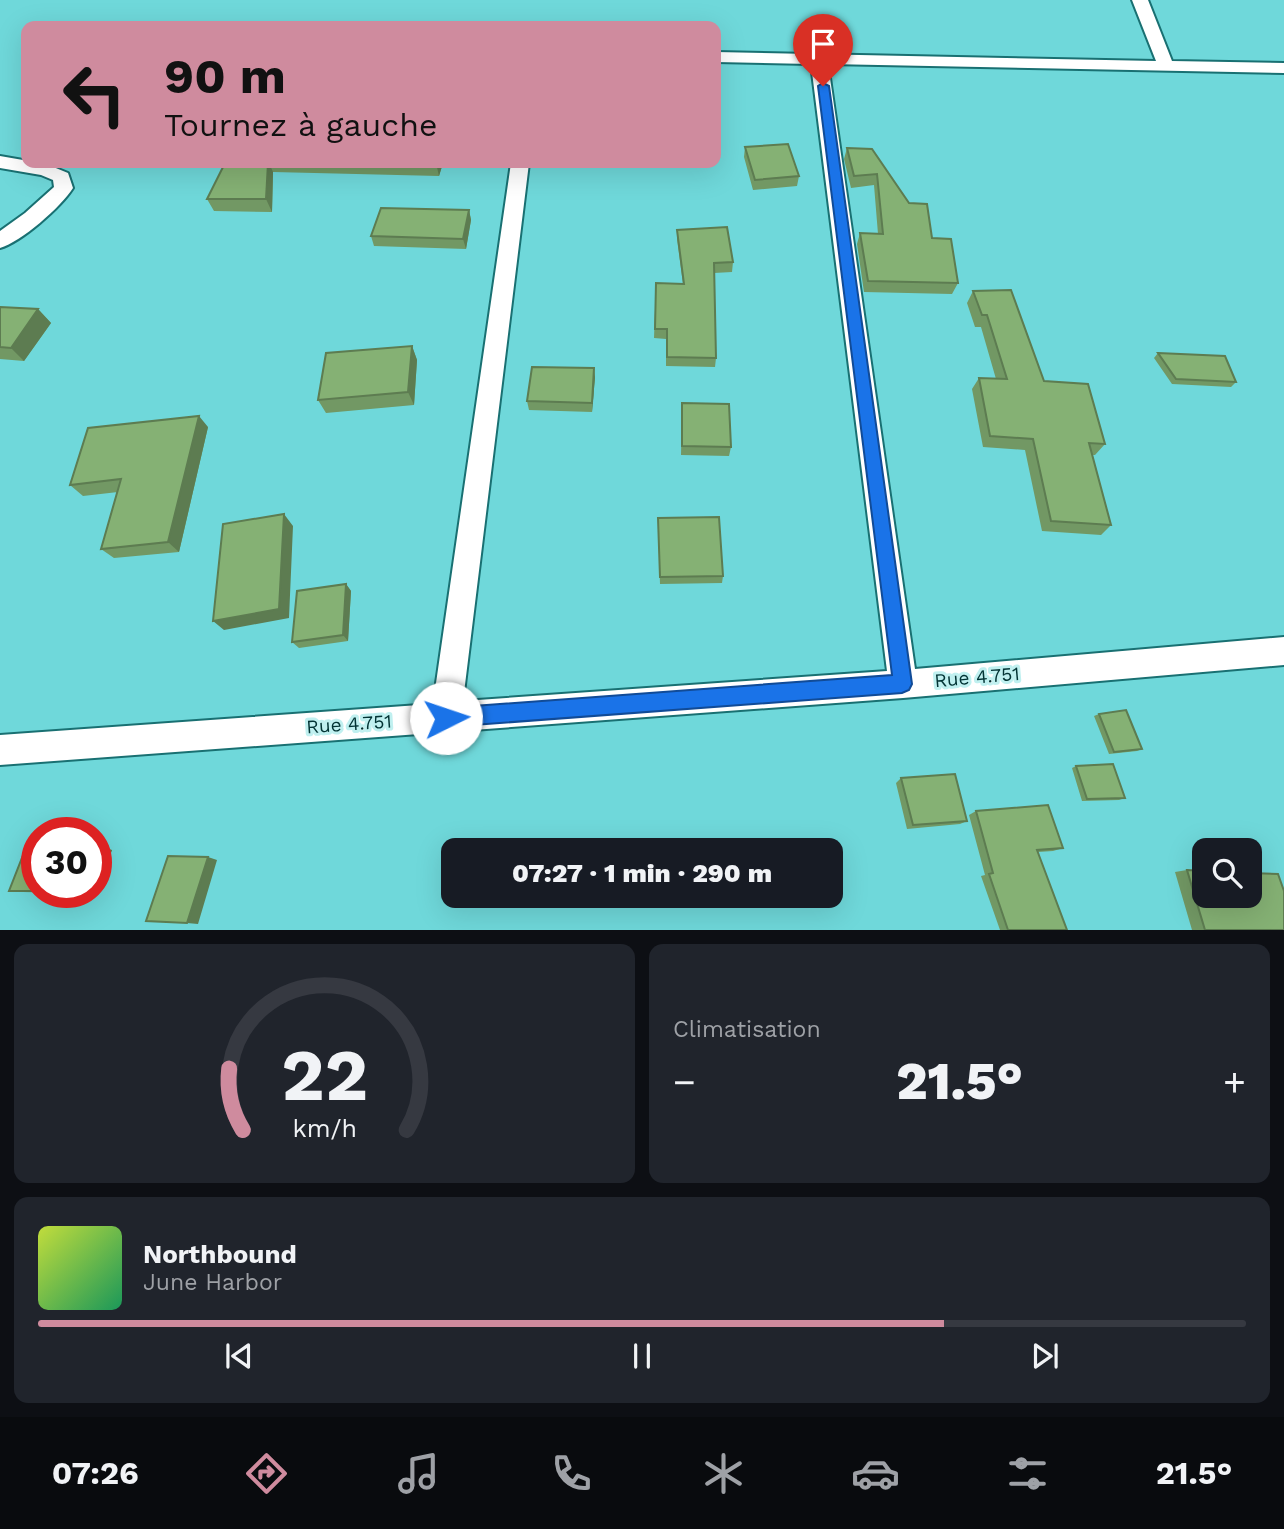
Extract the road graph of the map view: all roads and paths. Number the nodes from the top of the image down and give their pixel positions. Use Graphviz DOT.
graph roads {
  1 [pos="1140,0"];
  2 [pos="721,57"];
  3 [pos="819,59"];
  4 [pos="1166,66"];
  5 [pos="1284,68"];
  6 [pos="0,162"];
  7 [pos="21,166"];
  8 [pos="34,168"];
  9 [pos="519,168"];
  10 [pos="0,241"];
  11 [pos="1284,651"];
  12 [pos="902,684"];
  13 [pos="446,718"];
  14 [pos="0,750"];
  1 -- 4 [label="street"];
  2 -- 3 [label="street"];
  3 -- 4 [label="street"];
  3 -- 12 [label="street"];
  4 -- 5 [label="street"];
  6 -- 7 [label="street"];
  8 -- 10 [label="street"];
  9 -- 13 [label="street"];
  11 -- 12 [label="street, Rue 4.751"];
  12 -- 13 [label="street, Rue 4.751"];
  13 -- 14 [label="street, Rue 4.751"];
}
